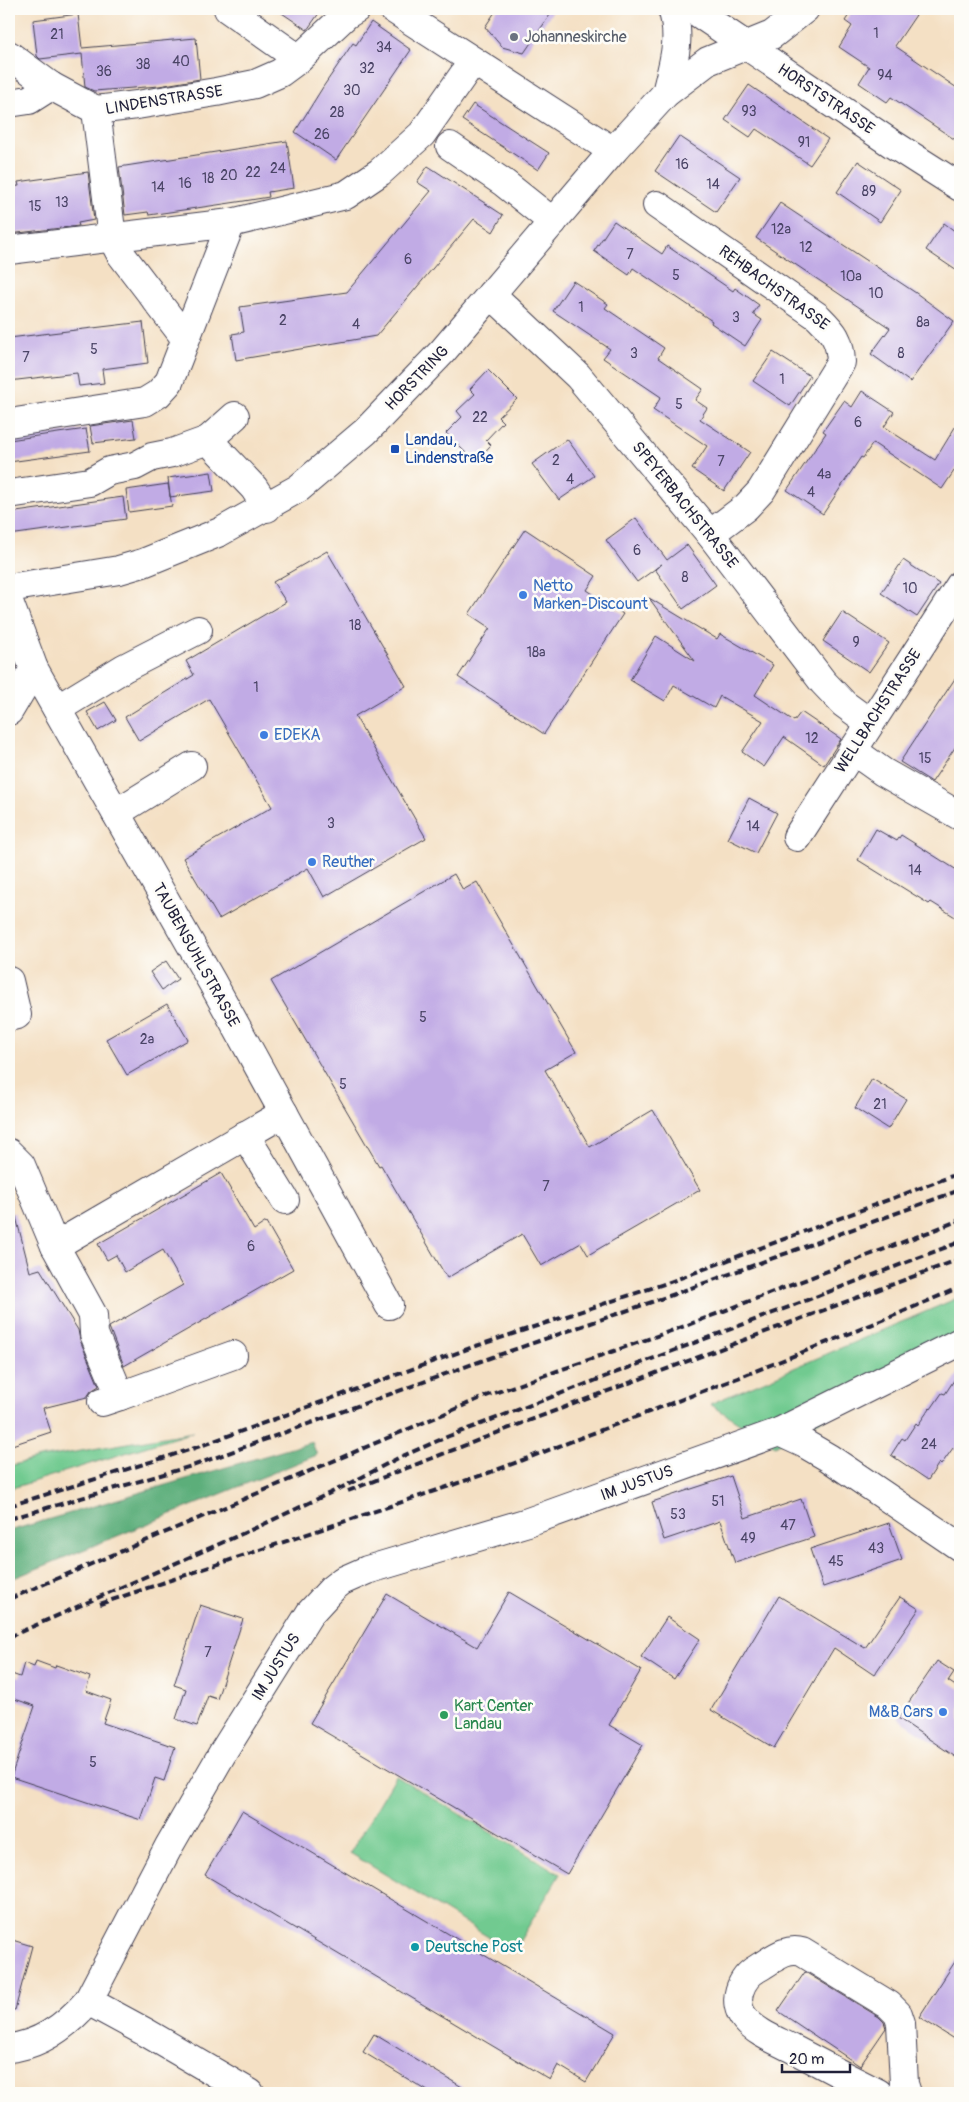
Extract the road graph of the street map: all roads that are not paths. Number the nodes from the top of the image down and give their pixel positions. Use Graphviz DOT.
graph roads {
  1 [pos="228,9"];
  2 [pos="356,9"];
  3 [pos="393,9"];
  4 [pos="672,9"];
  5 [pos="692,9"];
  6 [pos="805,9"];
  7 [pos="746,46"];
  8 [pos="9,55"];
  9 [pos="299,59"];
  10 [pos="473,61"];
  11 [pos="51,86"];
  12 [pos="666,93"];
  13 [pos="9,103"];
  14 [pos="96,110"];
  15 [pos="450,146"];
  16 [pos="613,151"];
  17 [pos="960,187"];
  18 [pos="657,205"];
  19 [pos="553,222"];
  20 [pos="231,223"];
  21 [pos="112,238"];
  22 [pos="9,250"];
  23 [pos="491,294"];
  24 [pos="185,338"];
  25 [pos="235,416"];
  26 [pos="9,423"];
  27 [pos="208,440"];
  28 [pos="9,494"];
  29 [pos="266,508"];
  30 [pos="710,534"];
  31 [pos="960,585"];
  32 [pos="9,588"];
  33 [pos="9,602"];
  34 [pos="198,630"];
  35 [pos="34,669"];
  36 [pos="57,710"];
  37 [pos="9,711"];
  38 [pos="870,723"];
  39 [pos="852,750"];
  40 [pos="192,766"];
  41 [pos="116,813"];
  42 [pos="960,816"];
  43 [pos="797,836"];
  44 [pos="9,981"];
  45 [pos="9,1017"];
  46 [pos="284,1113"];
  47 [pos="245,1135"];
  48 [pos="9,1153"];
  49 [pos="285,1200"];
  50 [pos="55,1246"];
  51 [pos="388,1305"];
  52 [pos="960,1342"];
  53 [pos="233,1355"];
  54 [pos="778,1432"];
  55 [pos="960,1547"];
  56 [pos="88,2001"];
  57 [pos="9,2048"];
  58 [pos="250,2093"];
  59 [pos="878,2093"];
  60 [pos="907,2093"];
  1 -- 9 [label="street"];
  2 -- 9 [label="street, LINDENSTRASSE"];
  3 -- 10 [label="street"];
  4 -- 12 [label="street"];
  5 -- 7 [label="street, HORSTSTRASSE"];
  6 -- 7 [label="street, HORSTRING"];
  7 -- 12 [label="street, HORSTRING"];
  7 -- 17 [label="street, HORSTSTRASSE"];
  8 -- 11 [label="street, LINDENSTRASSE"];
  9 -- 14 [label="street, LINDENSTRASSE"];
  10 -- 16 [label="street"];
  10 -- 20 [label="street"];
  11 -- 13 [label="street"];
  11 -- 14 [label="street, LINDENSTRASSE"];
  12 -- 16 [label="street, HORSTRING"];
  14 -- 21 [label="street"];
  15 -- 19 [label="street"];
  16 -- 19 [label="street, HORSTRING"];
  18 -- 30 [label="street, REHBACHSTRASSE"];
  19 -- 23 [label="street, HORSTRING"];
  20 -- 21 [label="street"];
  20 -- 24 [label="street"];
  21 -- 22 [label="street"];
  21 -- 24 [label="street"];
  23 -- 29 [label="street, HORSTRING"];
  23 -- 30 [label="street, SPEYERBACHSTRASSE"];
  24 -- 26 [label="street"];
  25 -- 27 [label="street"];
  27 -- 28 [label="street"];
  27 -- 29 [label="street"];
  29 -- 32 [label="street, HORSTRING"];
  30 -- 38 [label="street, SPEYERBACHSTRASSE"];
  31 -- 38 [label="street, WELLBACHSTRASSE"];
  33 -- 35 [label="street, TAUBENSUHLSTRASSE"];
  34 -- 36 [label="street"];
  35 -- 36 [label="street, TAUBENSUHLSTRASSE"];
  35 -- 37 [label="street"];
  36 -- 41 [label="street, TAUBENSUHLSTRASSE"];
  38 -- 39 [label="street, WELLBACHSTRASSE"];
  39 -- 42 [label="street"];
  39 -- 43 [label="street, WELLBACHSTRASSE"];
  40 -- 41 [label="street"];
  41 -- 46 [label="street, TAUBENSUHLSTRASSE"];
  44 -- 45 [label="street"];
  46 -- 47 [label="street"];
  46 -- 51 [label="street, TAUBENSUHLSTRASSE"];
  47 -- 49 [label="street"];
  47 -- 50 [label="street"];
  48 -- 50 [label="street"];
  50 -- 53 [label="street"];
  52 -- 54 [label="street, IM JUSTUS"];
  54 -- 55 [label="street"];
  54 -- 56 [label="street, IM JUSTUS"];
  56 -- 57 [label="street, IM JUSTUS"];
  56 -- 58 [label="street"];
  59 -- 60 [label="street"];
}
